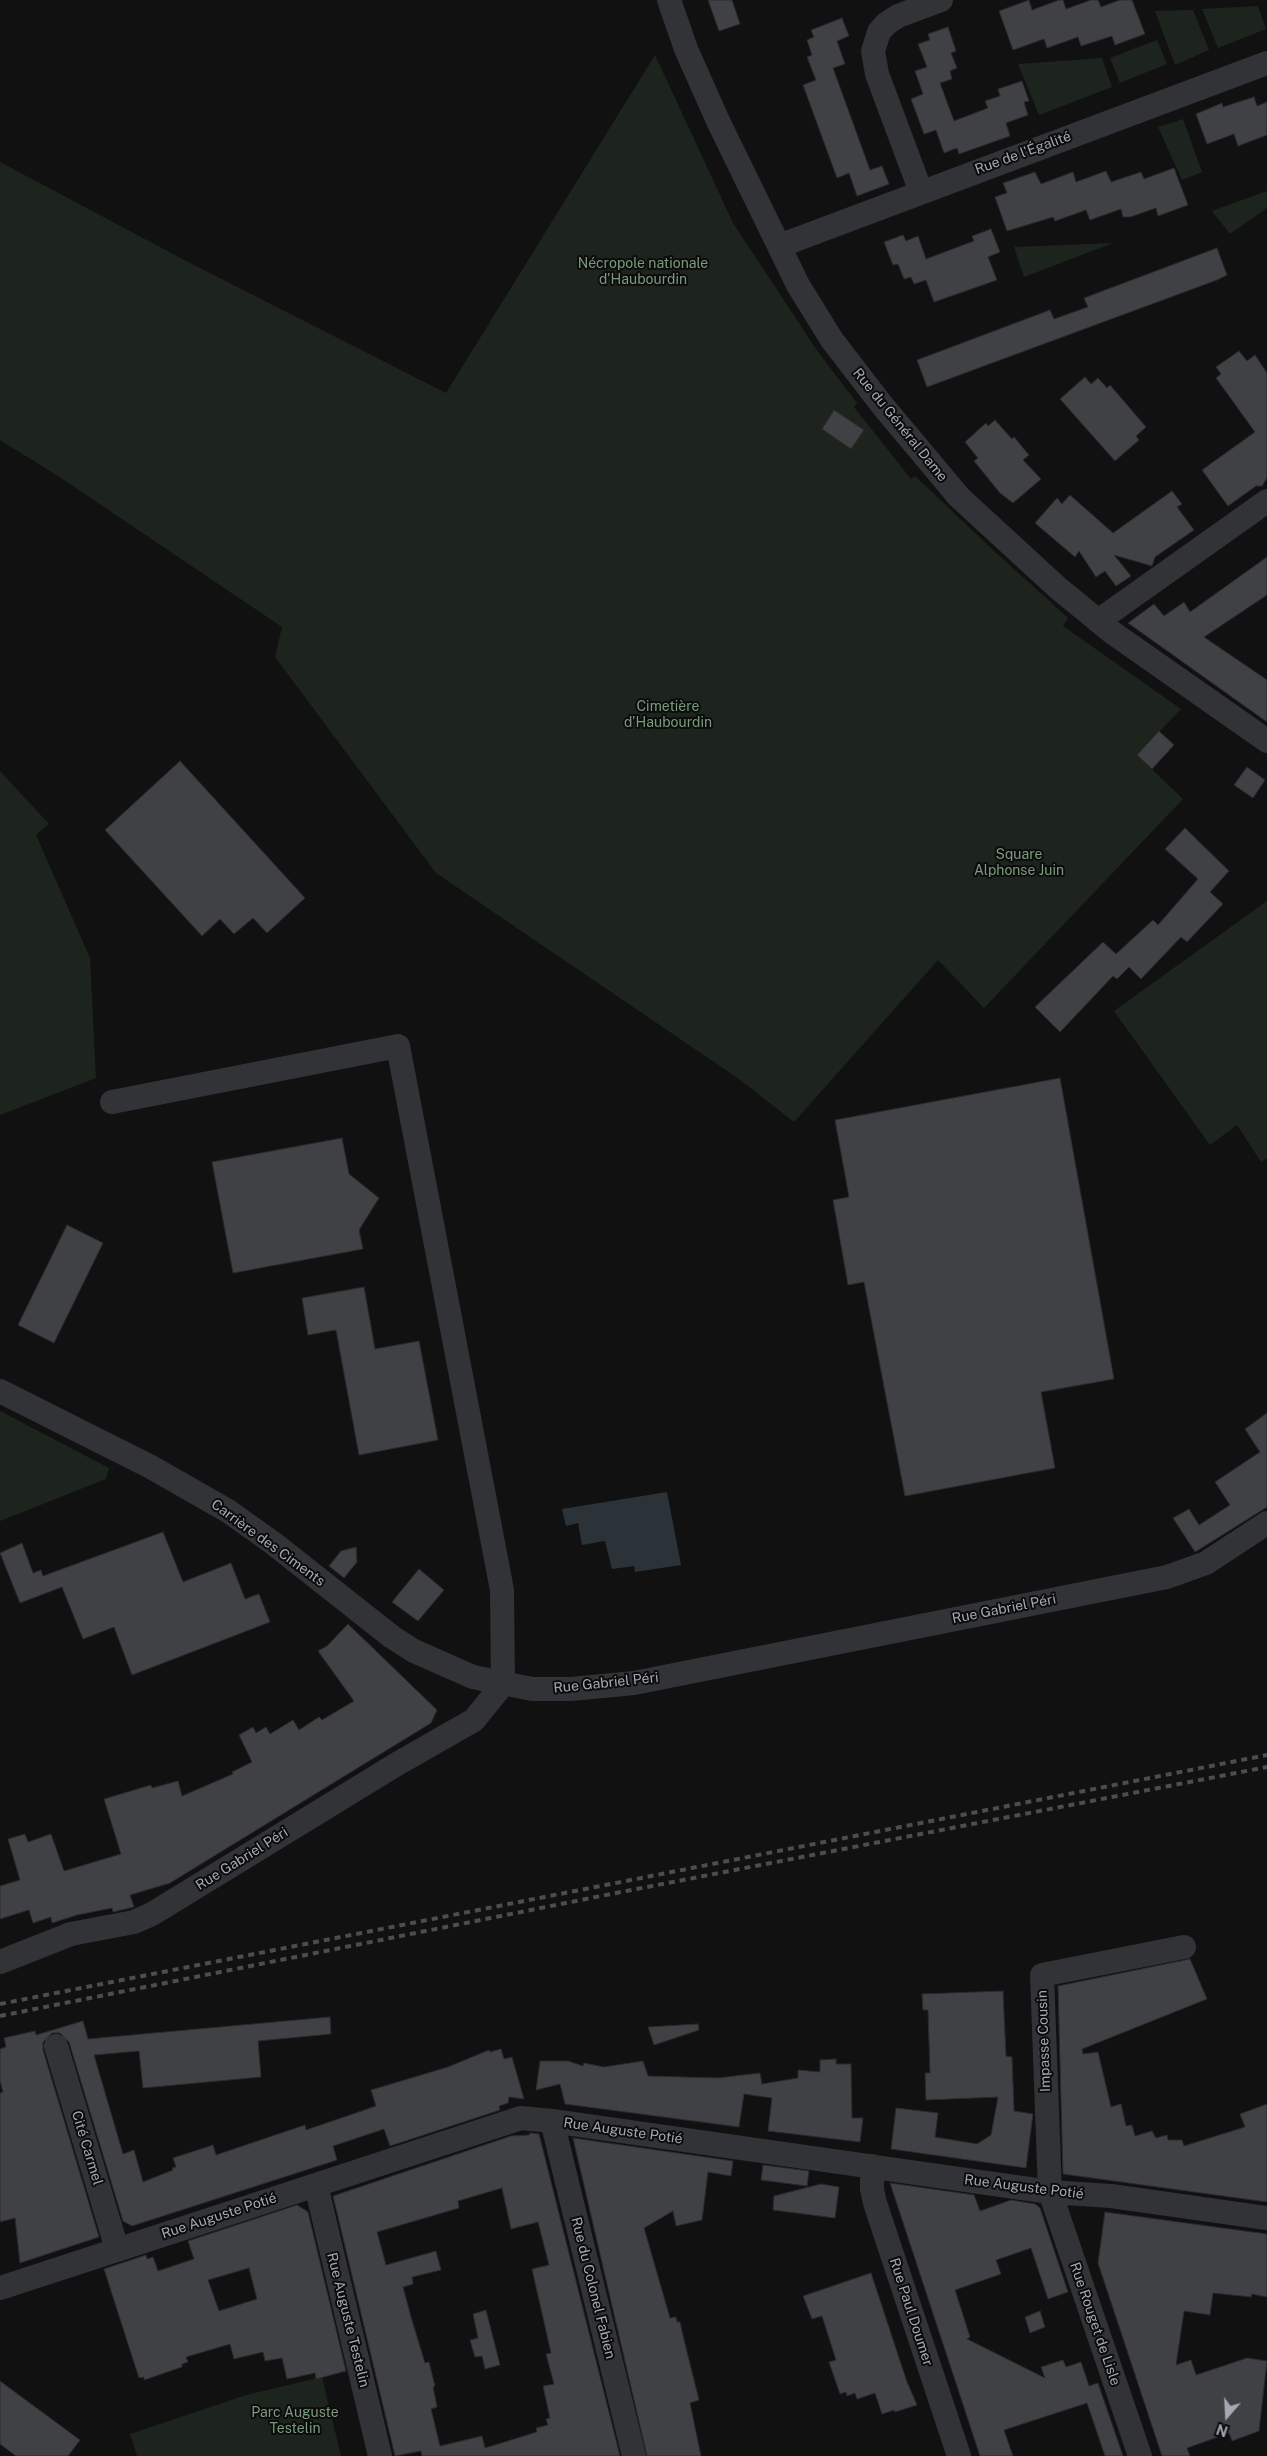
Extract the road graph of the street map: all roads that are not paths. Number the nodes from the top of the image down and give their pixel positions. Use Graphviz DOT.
graph roads {
  1 [pos="669,0"];
  2 [pos="941,0"];
  3 [pos="1267,62"];
  4 [pos="920,192"];
  5 [pos="779,246"];
  6 [pos="1267,501"];
  7 [pos="1098,621"];
  8 [pos="1267,740"];
  9 [pos="112,1102"];
  10 [pos="0,1391"];
  11 [pos="1267,1523"];
  12 [pos="503,1684"];
  13 [pos="1184,1947"];
  14 [pos="0,1962"];
  15 [pos="56,2046"];
  16 [pos="552,2120"];
  17 [pos="872,2166"];
  18 [pos="316,2185"];
  19 [pos="1050,2192"];
  20 [pos="1267,2218"];
  21 [pos="117,2250"];
  22 [pos="0,2288"];
  23 [pos="380,2456"];
  24 [pos="634,2456"];
  25 [pos="959,2456"];
  26 [pos="1140,2456"];
  1 -- 5 [label="street, Rue du Général Dame"];
  2 -- 4 [label="street"];
  3 -- 4 [label="street, Rue de l'Égalité"];
  4 -- 5 [label="street, Rue de l'Égalité"];
  5 -- 7 [label="street, Rue du Général Dame"];
  6 -- 7 [label="street"];
  7 -- 8 [label="street, Rue du Général Dame"];
  9 -- 12 [label="street"];
  10 -- 12 [label="street, Carrière des Ciments"];
  11 -- 12 [label="street, Rue Gabriel Péri"];
  12 -- 14 [label="street, Rue Gabriel Péri"];
  13 -- 19 [label="street, Impasse Cousin"];
  15 -- 21 [label="street, Cité Carmel"];
  16 -- 17 [label="street, Rue Auguste Potié"];
  16 -- 18 [label="street, Rue Auguste Potié"];
  16 -- 24 [label="street, Rue du Colonel Fabien"];
  17 -- 19 [label="street, Rue Auguste Potié"];
  17 -- 25 [label="street, Rue Paul Doumer"];
  18 -- 21 [label="street, Rue Auguste Potié"];
  18 -- 23 [label="street, Rue Auguste Testelin"];
  19 -- 20 [label="street, Rue Auguste Potié"];
  19 -- 26 [label="street, Rue Rouget de Lisle"];
  21 -- 22 [label="street, Rue Auguste Potié"];
}
